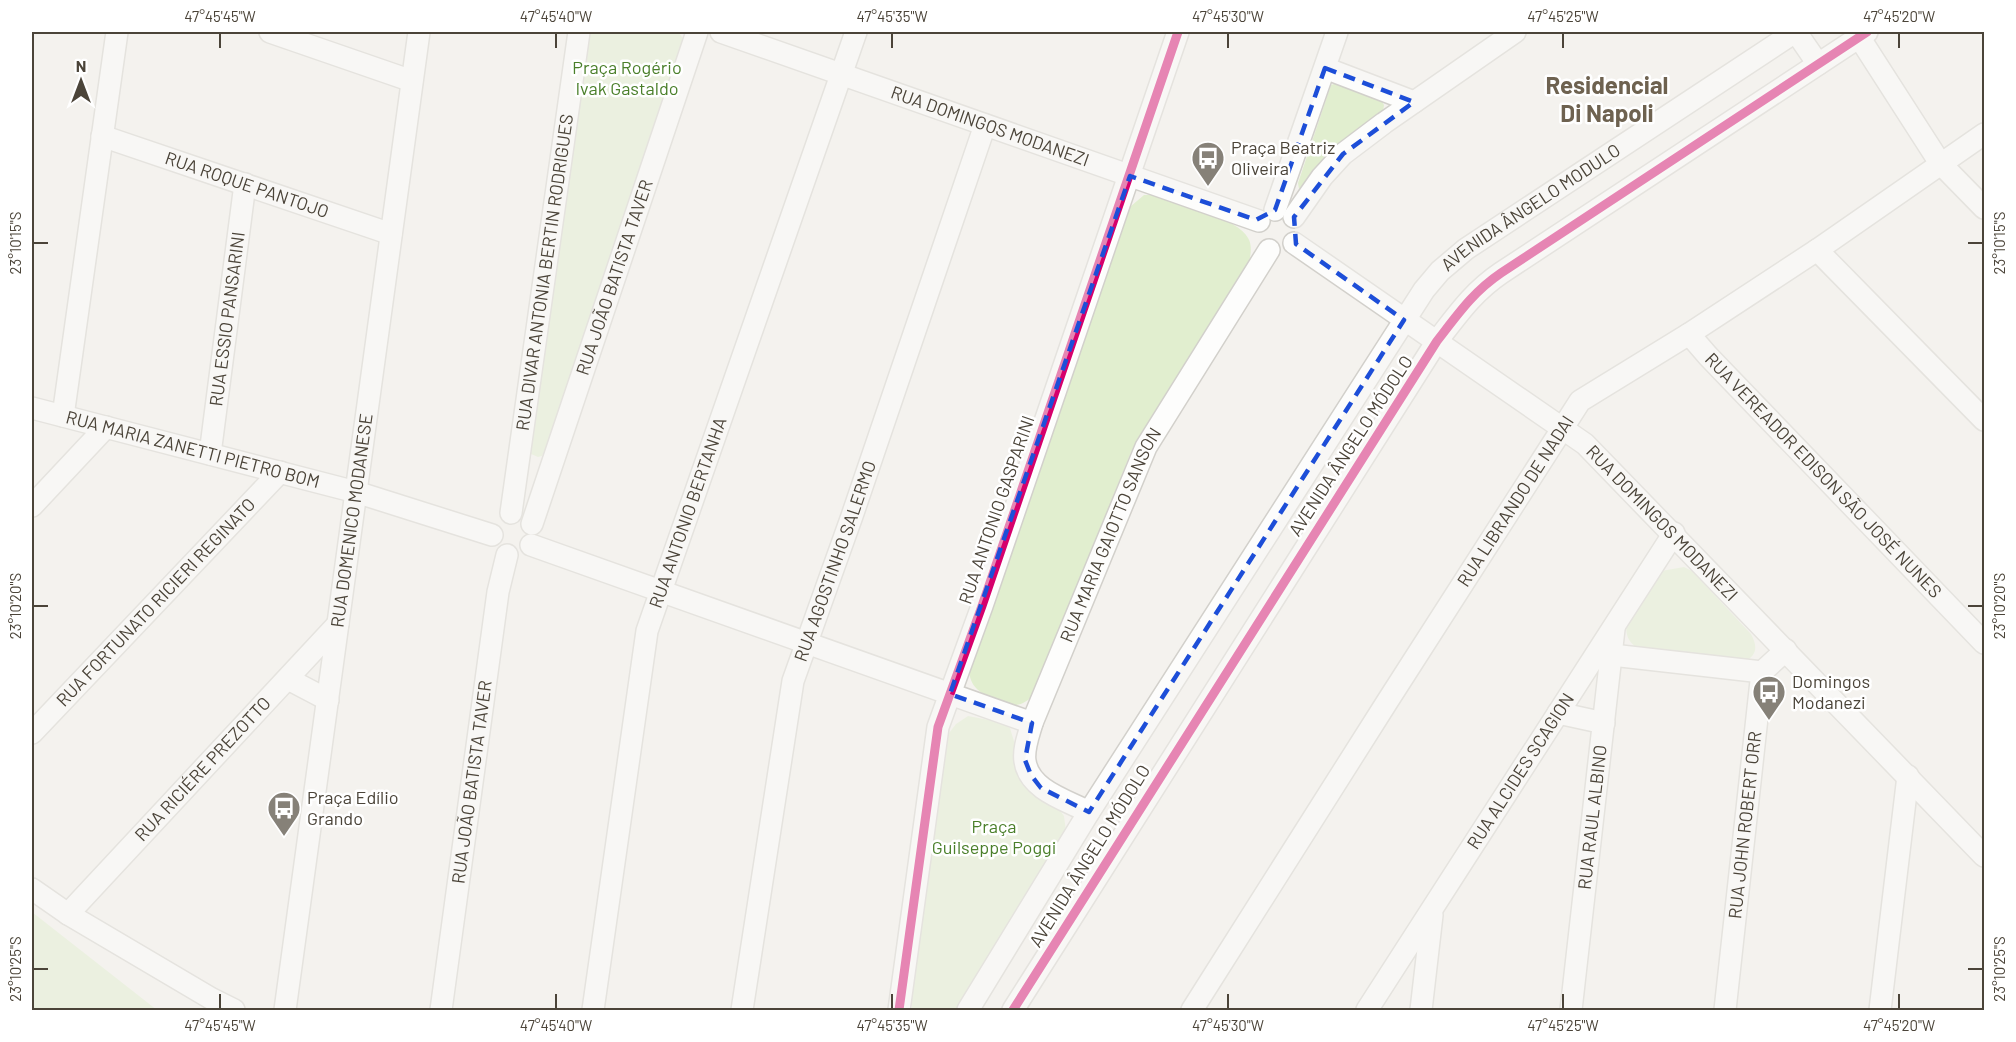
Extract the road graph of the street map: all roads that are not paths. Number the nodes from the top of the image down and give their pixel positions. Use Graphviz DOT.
graph roads {
  1 [pos="117,32"];
  2 [pos="270,32"];
  3 [pos="419,32"];
  4 [pos="579,32"];
  5 [pos="697,32"];
  6 [pos="721,32"];
  7 [pos="856,32"];
  8 [pos="1178,32"];
  9 [pos="1337,32"];
  10 [pos="1515,32"];
  11 [pos="1796,32"];
  12 [pos="1863,34"];
  13 [pos="1496,38"];
  14 [pos="1818,64"];
  15 [pos="1325,68"];
  16 [pos="843,75"];
  17 [pos="412,81"];
  18 [pos="1414,102"];
  19 [pos="985,125"];
  20 [pos="1984,134"];
  21 [pos="102,135"];
  22 [pos="1940,163"];
  23 [pos="1130,176"];
  24 [pos="245,184"];
  25 [pos="1984,208"];
  26 [pos="1276,216"];
  27 [pos="391,234"];
  28 [pos="1294,243"];
  29 [pos="1269,250"];
  30 [pos="1817,250"];
  31 [pos="1404,320"];
  32 [pos="1689,333"];
  33 [pos="1437,341"];
  34 [pos="32,408"];
  35 [pos="63,416"];
  36 [pos="1984,420"];
  37 [pos="106,427"];
  38 [pos="1562,428"];
  39 [pos="210,454"];
  40 [pos="518,461"];
  41 [pos="551,466"];
  42 [pos="280,472"];
  43 [pos="356,492"];
  44 [pos="32,506"];
  45 [pos="511,513"];
  46 [pos="1674,533"];
  47 [pos="531,534"];
  48 [pos="492,535"];
  49 [pos="507,555"];
  50 [pos="660,591"];
  51 [pos="338,624"];
  52 [pos="1615,625"];
  53 [pos="805,642"];
  54 [pos="1984,643"];
  55 [pos="1785,650"];
  56 [pos="1612,655"];
  57 [pos="1762,672"];
  58 [pos="288,679"];
  59 [pos="950,694"];
  60 [pos="328,700"];
  61 [pos="1558,713"];
  62 [pos="1032,723"];
  63 [pos="1604,723"];
  64 [pos="32,733"];
  65 [pos="1908,776"];
  66 [pos="1089,812"];
  67 [pos="1984,856"];
  68 [pos="32,890"];
  69 [pos="1433,908"];
  70 [pos="68,914"];
  71 [pos="234,1011"];
  72 [pos="285,1011"];
  73 [pos="441,1011"];
  74 [pos="593,1011"];
  75 [pos="742,1011"];
  76 [pos="899,1011"];
  77 [pos="968,1011"];
  78 [pos="1013,1011"];
  79 [pos="1192,1011"];
  80 [pos="1367,1011"];
  81 [pos="1421,1011"];
  82 [pos="1571,1011"];
  83 [pos="1725,1011"];
  84 [pos="1880,1011"];
  1 -- 21 [label="street"];
  2 -- 17 [label="street"];
  3 -- 17 [label="street, RUA DOMENICO MODANESE"];
  4 -- 40 [label="street, RUA DIVAR ANTONIA BERTIN RODRIGUES"];
  5 -- 41 [label="street, RUA JOÃO BATISTA TAVER"];
  6 -- 16 [label="street, RUA DOMINGOS MODANEZI"];
  7 -- 16 [label="street, RUA ANTONIO BERTANHA"];
  8 -- 23 [label="street, RUA ANTONIO GASPARINI"];
  9 -- 15 [label="street"];
  10 -- 13 [label="street"];
  11 -- 14 [label="street"];
  11 -- 31 [label="street, AVENIDA ÂNGELO MODULO"];
  12 -- 14 [label="street, AVENIDA ÂNGELO MÓDOLO"];
  12 -- 22 [label="street"];
  13 -- 18 [label="street"];
  14 -- 33 [label="street, AVENIDA ÂNGELO MÓDOLO"];
  15 -- 18 [label="street"];
  15 -- 26 [label="street"];
  16 -- 19 [label="street, RUA DOMINGOS MODANEZI"];
  16 -- 50 [label="street, RUA ANTONIO BERTANHA"];
  17 -- 27 [label="street, RUA DOMENICO MODANESE"];
  18 -- 26 [label="street"];
  19 -- 23 [label="street, RUA DOMINGOS MODANEZI"];
  19 -- 53 [label="street, RUA AGOSTINHO SALERMO"];
  20 -- 22 [label="street, RUA LIBRANDO DE NADAI"];
  21 -- 24 [label="street, RUA ROQUE PANTOJO"];
  21 -- 35 [label="street"];
  22 -- 25 [label="street"];
  22 -- 30 [label="street, RUA LIBRANDO DE NADAI"];
  23 -- 26 [label="street, RUA DOMINGOS MODANEZI"];
  23 -- 59 [label="street, RUA ANTONIO GASPARINI"];
  24 -- 27 [label="street, RUA ROQUE PANTOJO"];
  24 -- 39 [label="street, RUA ESSIO PANSARINI"];
  26 -- 28 [label="street"];
  26 -- 29 [label="street"];
  27 -- 43 [label="street, RUA DOMENICO MODANESE"];
  28 -- 29 [label="street"];
  28 -- 31 [label="street, RUA DOMINGOS MODANEZI"];
  29 -- 62 [label="street, RUA MARIA GAIOTTO SANSON"];
  30 -- 32 [label="street, RUA LIBRANDO DE NADAI"];
  30 -- 36 [label="street"];
  31 -- 33 [label="street, RUA DOMINGOS MODANEZI"];
  31 -- 66 [label="street, AVENIDA ÂNGELO MÓDOLO"];
  32 -- 38 [label="street, RUA LIBRANDO DE NADAI"];
  32 -- 54 [label="street, RUA VEREADOR EDISON SÃO JOSÉ NUNES"];
  33 -- 38 [label="street, RUA DOMINGOS MODANEZI"];
  33 -- 78 [label="street, AVENIDA ÂNGELO MÓDOLO"];
  34 -- 35 [label="street, RUA MARIA ZANETTI PIETRO BOM"];
  35 -- 37 [label="street, RUA MARIA ZANETTI PIETRO BOM"];
  37 -- 39 [label="street, RUA MARIA ZANETTI PIETRO BOM"];
  37 -- 44 [label="street"];
  38 -- 46 [label="street, RUA DOMINGOS MODANEZI"];
  38 -- 79 [label="street, RUA LIBRANDO DE NADAI"];
  39 -- 42 [label="street, RUA MARIA ZANETTI PIETRO BOM"];
  40 -- 41 [label="street"];
  40 -- 45 [label="street, RUA DIVAR ANTONIA BERTIN RODRIGUES"];
  41 -- 47 [label="street, RUA JOÃO BATISTA TAVER"];
  42 -- 43 [label="street, RUA MARIA ZANETTI PIETRO BOM"];
  42 -- 64 [label="street, RUA FORTUNATO RICIERI REGINATO"];
  43 -- 48 [label="street, RUA MARIA ZANETTI PIETRO BOM"];
  43 -- 51 [label="street, RUA DOMENICO MODANESE"];
  45 -- 47 [label="street"];
  45 -- 48 [label="street"];
  46 -- 52 [label="street, RUA ALCIDES SCAGION"];
  46 -- 55 [label="street, RUA DOMINGOS MODANEZI"];
  47 -- 49 [label="street"];
  47 -- 50 [label="street"];
  48 -- 49 [label="street"];
  49 -- 73 [label="street, RUA JOÃO BATISTA TAVER"];
  50 -- 53 [label="street"];
  50 -- 74 [label="street, RUA ANTONIO BERTANHA"];
  51 -- 58 [label="street, RUA RICIÉRE PREZOTTO"];
  51 -- 60 [label="street, RUA DOMENICO MODANESE"];
  52 -- 56 [label="street, RUA RAUL ALBINO"];
  52 -- 61 [label="street, RUA ALCIDES SCAGION"];
  53 -- 59 [label="street"];
  53 -- 75 [label="street, RUA AGOSTINHO SALERMO"];
  55 -- 57 [label="street"];
  55 -- 65 [label="street, RUA DOMINGOS MODANEZI"];
  56 -- 57 [label="street"];
  56 -- 63 [label="street, RUA RAUL ALBINO"];
  57 -- 83 [label="street, RUA JOHN ROBERT ORR"];
  58 -- 60 [label="street"];
  58 -- 70 [label="street, RUA RICIÉRE PREZOTTO"];
  59 -- 62 [label="street"];
  59 -- 76 [label="street, RUA ANTONIO GASPARINI"];
  60 -- 72 [label="street, RUA DOMENICO MODANESE"];
  61 -- 63 [label="street"];
  61 -- 69 [label="street, RUA ALCIDES SCAGION"];
  62 -- 66 [label="street, RUA MARIA GAIOTTO SANSON"];
  63 -- 82 [label="street, RUA RAUL ALBINO"];
  65 -- 67 [label="street, RUA DOMINGOS MODANEZI"];
  65 -- 84 [label="street"];
  66 -- 77 [label="street, AVENIDA ÂNGELO MÓDOLO"];
  68 -- 70 [label="street"];
  69 -- 80 [label="street, RUA ALCIDES SCAGION"];
  69 -- 81 [label="street"];
  70 -- 71 [label="street"];
}
